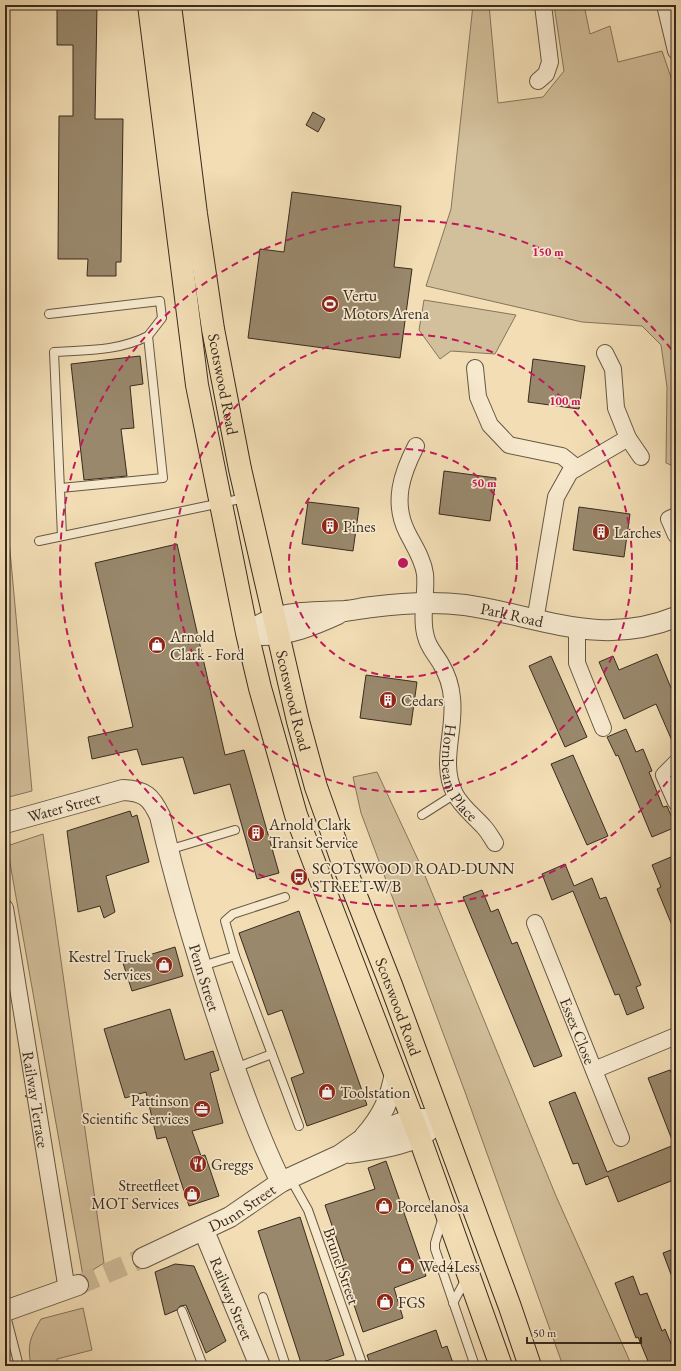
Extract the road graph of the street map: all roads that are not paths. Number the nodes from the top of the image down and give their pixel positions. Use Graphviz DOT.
graph roads {
  1 [pos="149,5"];
  2 [pos="170,5"];
  3 [pos="543,5"];
  4 [pos="666,5"];
  5 [pos="676,51"];
  6 [pos="538,81"];
  7 [pos="49,314"];
  8 [pos="148,336"];
  9 [pos="605,352"];
  10 [pos="475,368"];
  11 [pos="628,438"];
  12 [pos="416,446"];
  13 [pos="641,458"];
  14 [pos="577,468"];
  15 [pos="61,488"];
  16 [pos="246,498"];
  17 [pos="220,503"];
  18 [pos="676,516"];
  19 [pos="676,534"];
  20 [pos="62,536"];
  21 [pos="39,541"];
  22 [pos="426,602"];
  23 [pos="676,617"];
  24 [pos="536,621"];
  25 [pos="275,626"];
  26 [pos="577,629"];
  27 [pos="247,633"];
  28 [pos="603,728"];
  29 [pos="676,763"];
  30 [pos="123,790"];
  31 [pos="455,794"];
  32 [pos="676,802"];
  33 [pos="422,815"];
  34 [pos="5,823"];
  35 [pos="235,830"];
  36 [pos="495,843"];
  37 [pos="168,850"];
  38 [pos="285,897"];
  39 [pos="5,908"];
  40 [pos="535,923"];
  41 [pos="235,956"];
  42 [pos="200,967"];
  43 [pos="676,1036"];
  44 [pos="272,1054"];
  45 [pos="235,1068"];
  46 [pos="594,1070"];
  47 [pos="395,1072"];
  48 [pos="440,1119"];
  49 [pos="298,1126"];
  50 [pos="416,1127"];
  51 [pos="621,1138"];
  52 [pos="360,1141"];
  53 [pos="340,1155"];
  54 [pos="285,1179"];
  55 [pos="446,1208"];
  56 [pos="204,1231"];
  57 [pos="143,1258"];
  58 [pos="469,1274"];
  59 [pos="73,1288"];
  60 [pos="263,1297"];
  61 [pos="453,1303"];
  62 [pos="182,1311"];
  63 [pos="5,1312"];
  64 [pos="256,1365"];
  65 [pos="19,1366"];
  66 [pos="203,1366"];
  67 [pos="286,1366"];
  68 [pos="363,1366"];
  69 [pos="475,1366"];
  70 [pos="501,1366"];
  71 [pos="530,1366"];
  1 -- 17 [label="main road, Scotswood Road"];
  2 -- 16 [label="main road, Scotswood Road"];
  3 -- 6 [label="street"];
  4 -- 5 [label="street"];
  7 -- 8 [label="lane"];
  8 -- 15 [label="lane"];
  8 -- 15 [label="lane"];
  9 -- 11 [label="street"];
  10 -- 14 [label="street"];
  11 -- 13 [label="street"];
  11 -- 14 [label="street"];
  12 -- 22 [label="street, Hornbeam Place"];
  14 -- 24 [label="street"];
  15 -- 20 [label="lane"];
  16 -- 17 [label="lane"];
  16 -- 25 [label="main road, Scotswood Road"];
  17 -- 20 [label="lane"];
  17 -- 27 [label="main road, Scotswood Road"];
  18 -- 19 [label="street"];
  20 -- 21 [label="lane"];
  22 -- 24 [label="street, Park Road"];
  22 -- 25 [label="street, Park Road"];
  22 -- 31 [label="street, Hornbeam Place"];
  23 -- 26 [label="street, Park Road"];
  24 -- 26 [label="street, Park Road"];
  25 -- 27 [label="street, Park Road"];
  25 -- 48 [label="main road, Scotswood Road"];
  26 -- 28 [label="street"];
  27 -- 47 [label="main road, Scotswood Road"];
  29 -- 32 [label="street"];
  30 -- 34 [label="street, Water Street"];
  30 -- 37 [label="street, Penn Street"];
  31 -- 33 [label="lane"];
  31 -- 36 [label="street, Hornbeam Place"];
  35 -- 37 [label="lane"];
  37 -- 42 [label="street, Penn Street"];
  38 -- 41 [label="lane"];
  39 -- 59 [label="street, Railway Terrace"];
  40 -- 46 [label="street, Essex Close"];
  41 -- 42 [label="lane"];
  41 -- 44 [label="lane"];
  42 -- 45 [label="street, Penn Street"];
  43 -- 46 [label="street"];
  44 -- 45 [label="lane"];
  44 -- 49 [label="lane"];
  45 -- 54 [label="street, Penn Street"];
  46 -- 51 [label="street, Essex Close"];
  47 -- 50 [label="main road, Scotswood Road"];
  47 -- 52 [label="street, Dunn Street"];
  48 -- 50 [label="street, Dunn Street"];
  48 -- 71 [label="main road, Scotswood Road"];
  50 -- 52 [label="street, Dunn Street"];
  50 -- 53 [label="street, Dunn Street"];
  50 -- 55 [label="main road, Scotswood Road"];
  52 -- 53 [label="street, Dunn Street"];
  53 -- 54 [label="street, Dunn Street"];
  54 -- 56 [label="street, Dunn Street"];
  54 -- 68 [label="lane, Brunel Street"];
  55 -- 58 [label="main road, Scotswood Road"];
  55 -- 61 [label="lane"];
  56 -- 57 [label="street, Dunn Street"];
  56 -- 64 [label="street, Railway Street"];
  58 -- 61 [label="lane"];
  58 -- 70 [label="main road, Scotswood Road"];
  59 -- 63 [label="street"];
  60 -- 67 [label="lane"];
  61 -- 69 [label="lane"];
  62 -- 66 [label="lane"];
  63 -- 65 [label="lane"];
}
